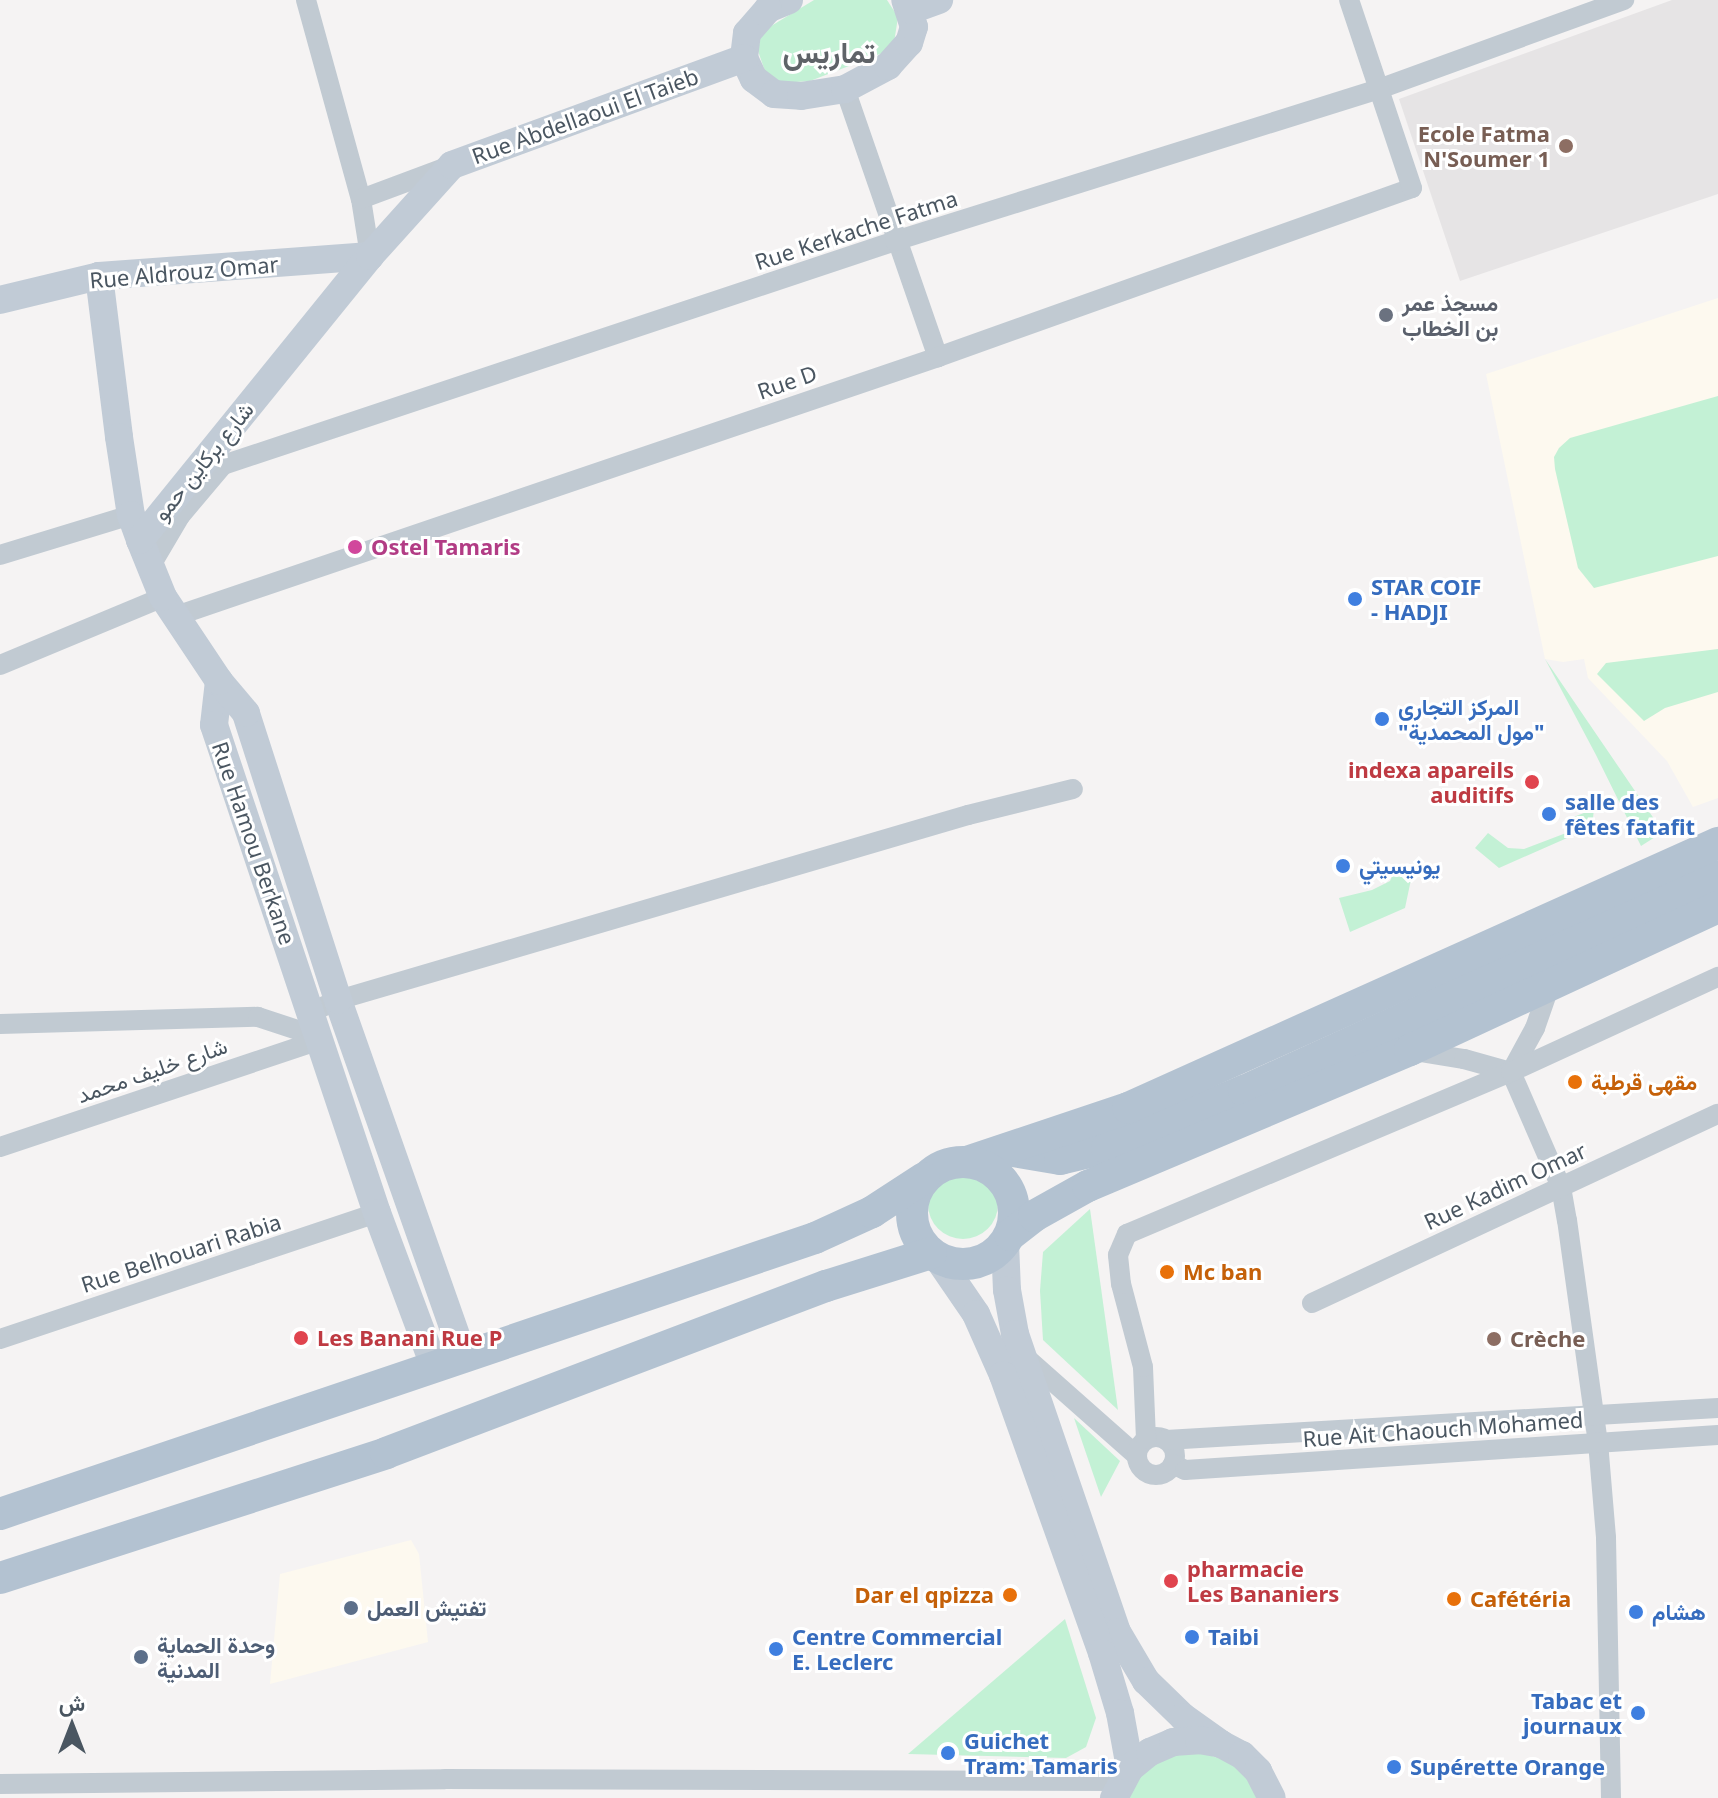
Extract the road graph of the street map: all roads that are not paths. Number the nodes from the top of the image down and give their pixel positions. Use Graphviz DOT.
graph roads {
  1 [pos="306,0"];
  2 [pos="789,0"];
  3 [pos="939,0"];
  4 [pos="1349,0"];
  5 [pos="1624,0"];
  6 [pos="908,5"];
  7 [pos="744,58"];
  8 [pos="845,89"];
  9 [pos="1379,89"];
  10 [pos="452,165"];
  11 [pos="361,199"];
  12 [pos="895,241"];
  13 [pos="370,256"];
  14 [pos="99,276"];
  15 [pos="0,300"];
  16 [pos="938,357"];
  17 [pos="223,465"];
  18 [pos="192,476"];
  19 [pos="136,528"];
  20 [pos="0,555"];
  21 [pos="150,567"];
  22 [pos="169,606"];
  23 [pos="0,665"];
  24 [pos="219,681"];
  25 [pos="1073,789"];
  26 [pos="1718,843"];
  27 [pos="1718,876"];
  28 [pos="1718,907"];
  29 [pos="1718,977"];
  30 [pos="1550,985"];
  31 [pos="338,1000"];
  32 [pos="0,1024"];
  33 [pos="316,1030"];
  34 [pos="1410,1050"];
  35 [pos="1511,1072"];
  36 [pos="1718,1114"];
  37 [pos="0,1147"];
  38 [pos="1011,1150"];
  39 [pos="970,1161"];
  40 [pos="924,1178"];
  41 [pos="1561,1187"];
  42 [pos="377,1213"];
  43 [pos="844,1226"];
  44 [pos="1008,1239"];
  45 [pos="934,1255"];
  46 [pos="867,1272"];
  47 [pos="1312,1303"];
  48 [pos="0,1339"];
  49 [pos="1022,1355"];
  50 [pos="450,1363"];
  51 [pos="1718,1408"];
  52 [pos="1594,1417"];
  53 [pos="1718,1435"];
  54 [pos="1598,1442"];
  55 [pos="1150,1445"];
  56 [pos="1173,1464"];
  57 [pos="0,1514"];
  58 [pos="0,1578"];
  59 [pos="1221,1744"];
  60 [pos="1258,1771"];
  61 [pos="1122,1782"];
  62 [pos="0,1784"];
  63 [pos="1272,1798"];
  64 [pos="1288,1798"];
  65 [pos="1611,1798"];
  1 -- 11 [label="street"];
  2 -- 7 [label="street"];
  3 -- 6 [label="street"];
  4 -- 9 [label="street"];
  5 -- 9 [label="street, Rue Kerkache Fatma"];
  6 -- 8 [label="street"];
  7 -- 8 [label="street"];
  7 -- 10 [label="street, Rue Abdellaoui El Taieb"];
  8 -- 12 [label="street"];
  9 -- 12 [label="street, Rue Kerkache Fatma"];
  9 -- 16 [label="street, Rue D"];
  10 -- 11 [label="street"];
  10 -- 13 [label="street, Rue Abdellaoui El Taieb"];
  11 -- 13 [label="street"];
  12 -- 16 [label="street"];
  12 -- 17 [label="street, Rue Kerkache Fatma"];
  13 -- 14 [label="street, Rue Aldrouz Omar"];
  13 -- 18 [label="street, شارع بركاين حمو"];
  14 -- 15 [label="street, Rue Aldrouz Omar"];
  14 -- 19 [label="street"];
  16 -- 22 [label="street, Rue D"];
  17 -- 18 [label="street, Rue Kerkache Fatma"];
  17 -- 21 [label="street"];
  18 -- 19 [label="street, شارع بركاين حمو"];
  19 -- 20 [label="street"];
  19 -- 21 [label="street, شارع بركاين حمو"];
  21 -- 22 [label="street, شارع بركاين حمو"];
  22 -- 23 [label="street, Rue D"];
  22 -- 24 [label="street, شارع بركاين حمو"];
  24 -- 31 [label="street, Rue Hamou Berkane"];
  24 -- 33 [label="street, Rue Hamou Berkane"];
  25 -- 31 [label="street, شارع خليف محمد"];
  26 -- 38 [label="main road"];
  27 -- 38 [label="main road"];
  28 -- 30 [label="main road"];
  29 -- 35 [label="street"];
  30 -- 34 [label="main road"];
  30 -- 35 [label="street"];
  31 -- 33 [label="street, شارع خليف محمد"];
  31 -- 50 [label="street, Rue Hamou Berkane"];
  32 -- 33 [label="street"];
  33 -- 37 [label="street, شارع خليف محمد"];
  33 -- 42 [label="street, Rue Hamou Berkane"];
  34 -- 35 [label="street"];
  34 -- 44 [label="main road"];
  35 -- 41 [label="street"];
  35 -- 55 [label="street"];
  36 -- 41 [label="street, Rue Kadim Omar"];
  38 -- 39 [label="main road"];
  39 -- 40 [label="main road"];
  39 -- 44 [label="main road"];
  40 -- 43 [label="main road"];
  40 -- 45 [label="main road"];
  41 -- 47 [label="street, Rue Kadim Omar"];
  41 -- 52 [label="street"];
  42 -- 48 [label="street, Rue Belhouari Rabia"];
  42 -- 50 [label="street, Rue Hamou Berkane"];
  43 -- 46 [label="main road"];
  43 -- 50 [label="main road"];
  44 -- 45 [label="main road"];
  44 -- 49 [label="street"];
  45 -- 46 [label="main road"];
  45 -- 61 [label="street"];
  46 -- 58 [label="main road"];
  49 -- 55 [label="street"];
  49 -- 59 [label="street"];
  50 -- 57 [label="main road"];
  51 -- 52 [label="street"];
  52 -- 54 [label="street"];
  52 -- 55 [label="street"];
  53 -- 54 [label="street, Rue Ait Chaouch Mohamed"];
  54 -- 56 [label="street, Rue Ait Chaouch Mohamed"];
  54 -- 65 [label="street"];
  55 -- 56 [label="street"];
  55 -- 56 [label="street, Rue Ait Chaouch Mohamed"];
  59 -- 60 [label="street"];
  59 -- 61 [label="street"];
  60 -- 63 [label="street"];
  60 -- 64 [label="street"];
  61 -- 62 [label="street"];
}
